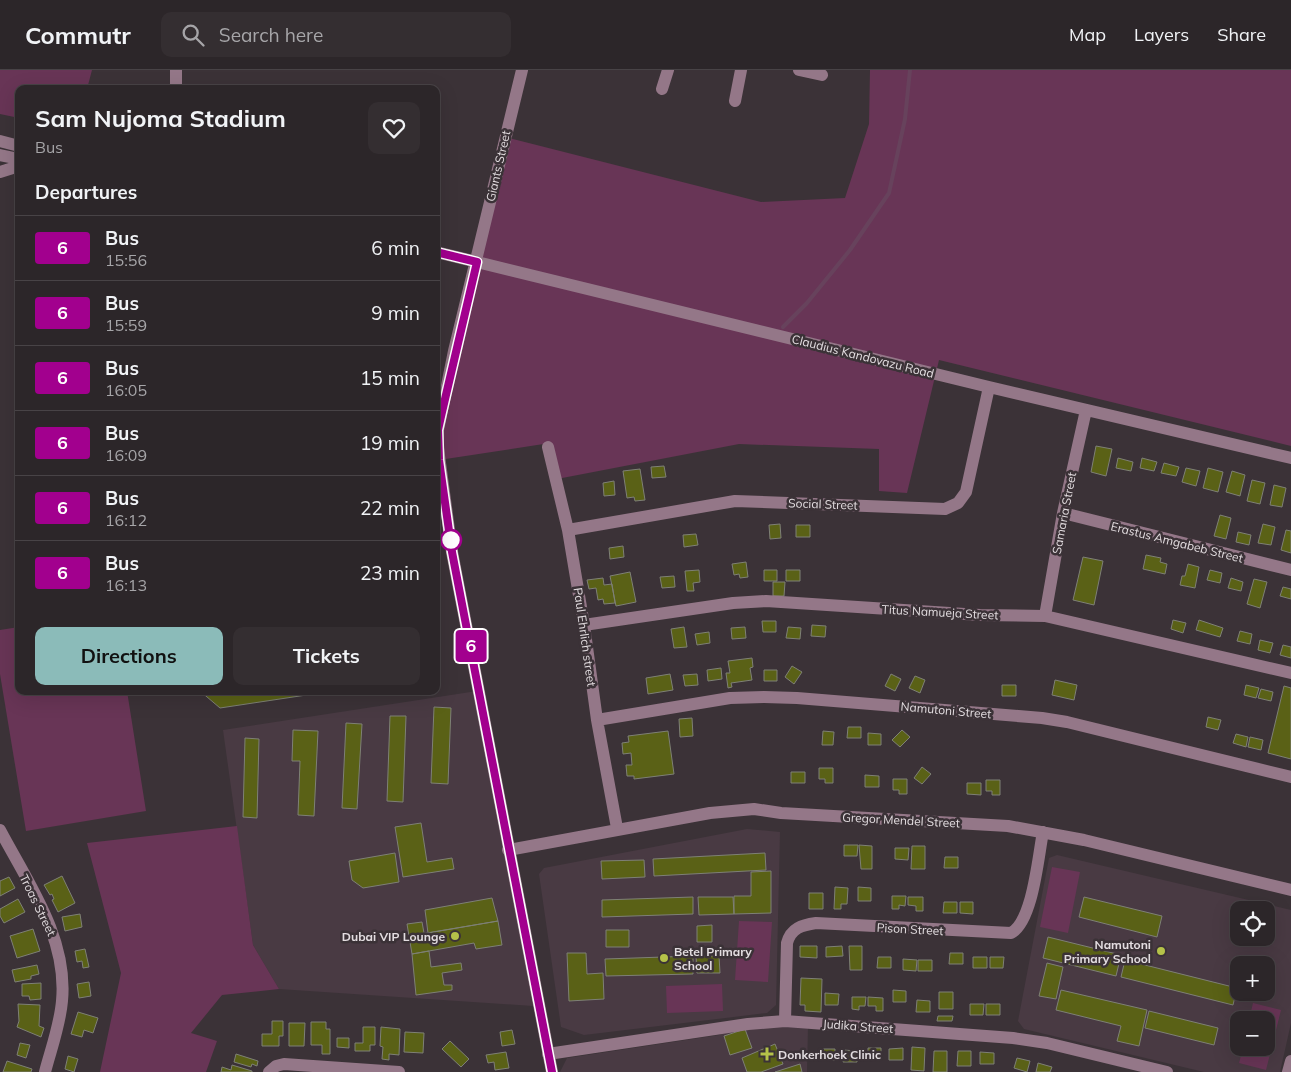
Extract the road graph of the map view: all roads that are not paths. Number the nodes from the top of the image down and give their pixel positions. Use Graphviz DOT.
graph roads {
  1 [pos="176,70"];
  2 [pos="522,70"];
  3 [pos="668,70"];
  4 [pos="741,70"];
  5 [pos="799,70"];
  6 [pos="822,75"];
  7 [pos="176,85"];
  8 [pos="662,89"];
  9 [pos="735,101"];
  10 [pos="15,146"];
  11 [pos="1,148"];
  12 [pos="15,157"];
  13 [pos="15,167"];
  14 [pos="0,172"];
  15 [pos="440,253"];
  16 [pos="477,262"];
  17 [pos="989,387"];
  18 [pos="1086,410"];
  19 [pos="440,430"];
  20 [pos="548,447"];
  21 [pos="1291,458"];
  22 [pos="440,463"];
  23 [pos="1064,513"];
  24 [pos="568,530"];
  25 [pos="1291,570"];
  26 [pos="1045,616"];
  27 [pos="584,626"];
  28 [pos="1291,673"];
  29 [pos="597,720"];
  30 [pos="1291,777"];
  31 [pos="618,828"];
  32 [pos="0,830"];
  33 [pos="1042,832"];
  34 [pos="508,850"];
  35 [pos="1291,890"];
  36 [pos="785,1021"];
  37 [pos="548,1054"];
  38 [pos="1291,1061"];
  39 [pos="1136,1068"];
  40 [pos="45,1072"];
  41 [pos="269,1072"];
  42 [pos="399,1072"];
  43 [pos="552,1072"];
  44 [pos="1167,1072"];
  45 [pos="1288,1072"];
  1 -- 7 [label="street"];
  2 -- 16 [label="street, Giants Street"];
  3 -- 8 [label="street"];
  4 -- 9 [label="street"];
  5 -- 6 [label="street"];
  10 -- 11 [label="street"];
  11 -- 12 [label="street"];
  13 -- 14 [label="street"];
  15 -- 16 [label="street, Claudius Kandovazu Road"];
  16 -- 17 [label="street, Claudius Kandovazu Road"];
  16 -- 19 [label="street, Giants Street"];
  17 -- 18 [label="street, Claudius Kandovazu Road"];
  17 -- 24 [label="street, Social Street"];
  18 -- 21 [label="street, Claudius Kandovazu Road"];
  18 -- 23 [label="street, Samaria Street"];
  20 -- 24 [label="street, Paul Ehrlich street"];
  22 -- 34 [label="street, Giants Street"];
  23 -- 25 [label="street, Erastus Amgabeb Street"];
  23 -- 26 [label="street, Samaria Street"];
  24 -- 27 [label="street, Paul Ehrlich street"];
  26 -- 27 [label="street, Titus Namueja Street"];
  26 -- 28 [label="street, Titus Namueja Street"];
  27 -- 29 [label="street, Paul Ehrlich street"];
  29 -- 30 [label="street, Namutoni Street"];
  29 -- 31 [label="street, Paul Ehrlich street"];
  31 -- 33 [label="street, Gregor Mendel Street"];
  31 -- 34 [label="street, Gregor Mendel Street"];
  32 -- 40 [label="street, Troas Street"];
  33 -- 35 [label="street, Gregor Mendel Street"];
  33 -- 36 [label="street, Pison Street"];
  34 -- 37 [label="street, Giants Street"];
  36 -- 37 [label="street, Judika Street"];
  36 -- 39 [label="street, Judika Street"];
  37 -- 43 [label="street, Giants Street"];
  38 -- 45 [label="street"];
  39 -- 44 [label="street, Judika Street"];
  41 -- 42 [label="street"];
}
